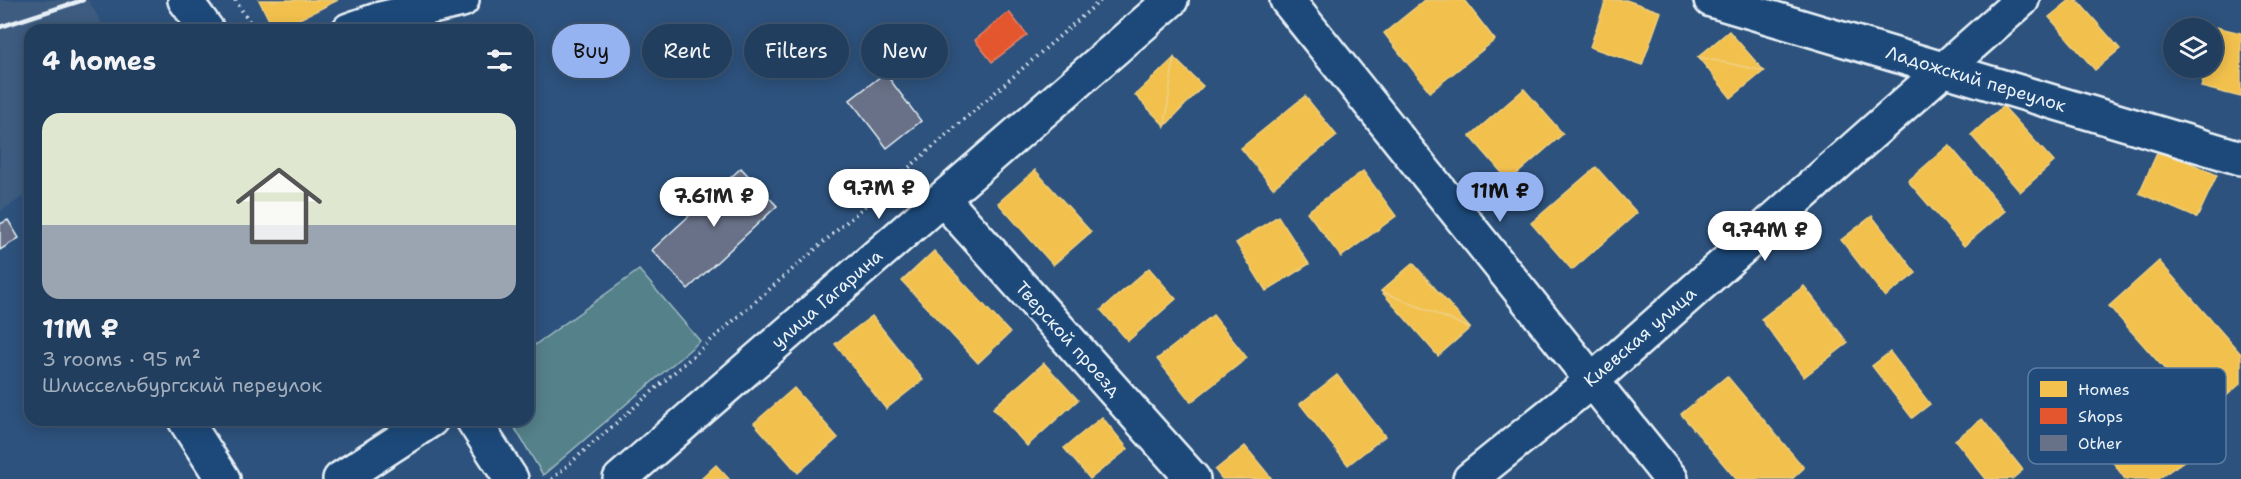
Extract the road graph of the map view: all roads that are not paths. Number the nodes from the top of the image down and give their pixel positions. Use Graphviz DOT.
graph roads {
  1 [pos="185,0"];
  2 [pos="462,0"];
  3 [pos="1171,0"];
  4 [pos="1287,0"];
  5 [pos="1712,0"];
  6 [pos="2022,0"];
  7 [pos="203,24"];
  8 [pos="366,24"];
  9 [pos="1944,70"];
  10 [pos="2241,158"];
  11 [pos="943,199"];
  12 [pos="1593,380"];
  13 [pos="189,426"];
  14 [pos="422,426"];
  15 [pos="477,426"];
  16 [pos="223,479"];
  17 [pos="340,479"];
  18 [pos="511,479"];
  19 [pos="620,479"];
  20 [pos="1192,479"];
  21 [pos="1470,479"];
  22 [pos="1671,479"];
  1 -- 7 [label="street"];
  2 -- 8 [label="street"];
  3 -- 11 [label="street, улица Гагарина"];
  4 -- 12 [label="street"];
  5 -- 9 [label="street, Ладожский переулок"];
  6 -- 9 [label="street, Киевская улица"];
  9 -- 10 [label="street, Ладожский переулок"];
  9 -- 12 [label="street, Киевская улица"];
  11 -- 19 [label="street, улица Гагарина"];
  11 -- 20 [label="street, Тверской проезд"];
  12 -- 21 [label="street, Киевская улица"];
  12 -- 22 [label="street"];
  13 -- 16 [label="street"];
  14 -- 17 [label="street"];
  15 -- 18 [label="street"];
}
